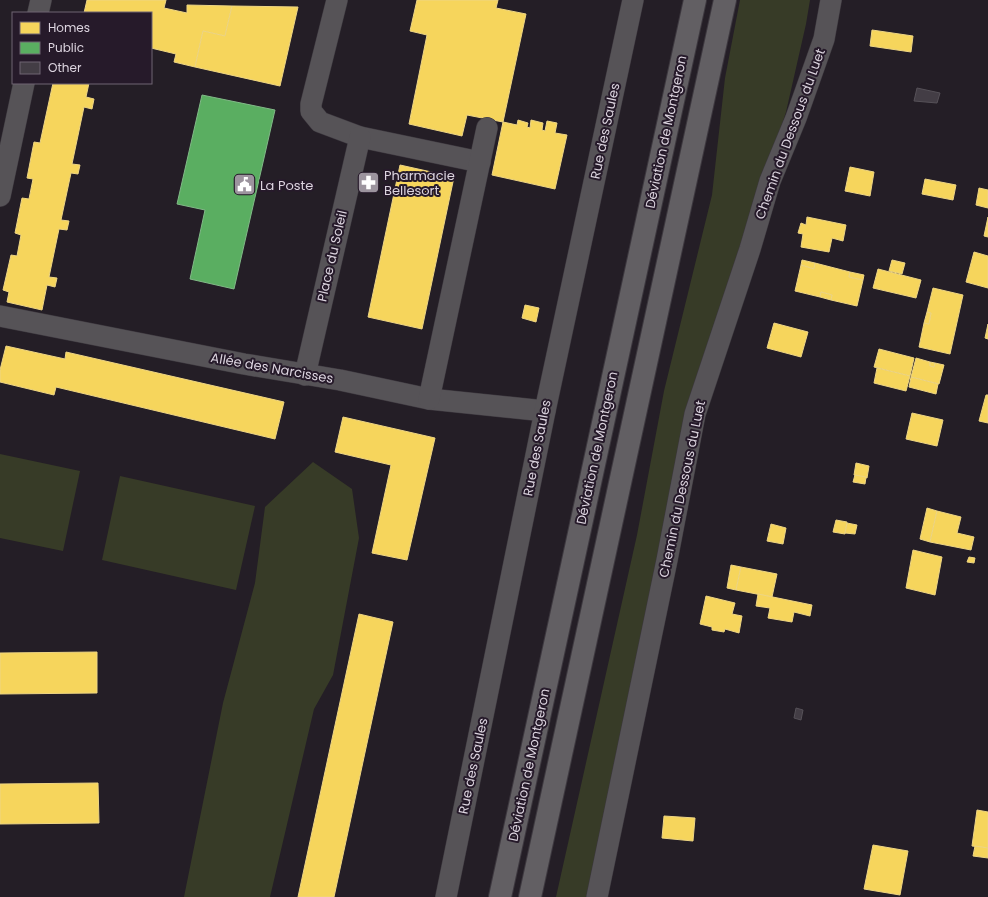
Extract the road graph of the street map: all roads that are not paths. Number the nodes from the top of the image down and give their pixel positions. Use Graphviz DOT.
graph roads {
  1 [pos="41,0"];
  2 [pos="337,0"];
  3 [pos="633,0"];
  4 [pos="695,0"];
  5 [pos="725,0"];
  6 [pos="831,0"];
  7 [pos="38,12"];
  8 [pos="24,84"];
  9 [pos="487,128"];
  10 [pos="360,137"];
  11 [pos="480,162"];
  12 [pos="0,196"];
  13 [pos="0,316"];
  14 [pos="305,375"];
  15 [pos="429,399"];
  16 [pos="545,411"];
  17 [pos="446,897"];
  18 [pos="500,897"];
  19 [pos="530,897"];
  20 [pos="597,897"];
  1 -- 7 [label="street"];
  2 -- 10 [label="street"];
  3 -- 16 [label="street, Rue des Saules"];
  4 -- 18 [label="main road, Déviation de Montgeron"];
  5 -- 19 [label="main road"];
  6 -- 20 [label="street, Chemin du Dessous du Luet"];
  8 -- 12 [label="street"];
  9 -- 11 [label="street"];
  10 -- 11 [label="street"];
  10 -- 14 [label="street, Place du Soleil"];
  11 -- 15 [label="street"];
  13 -- 14 [label="street, Allée des Narcisses"];
  14 -- 15 [label="street, Allée des Narcisses"];
  15 -- 16 [label="street, Allée des Narcisses"];
  16 -- 17 [label="street, Rue des Saules"];
}
